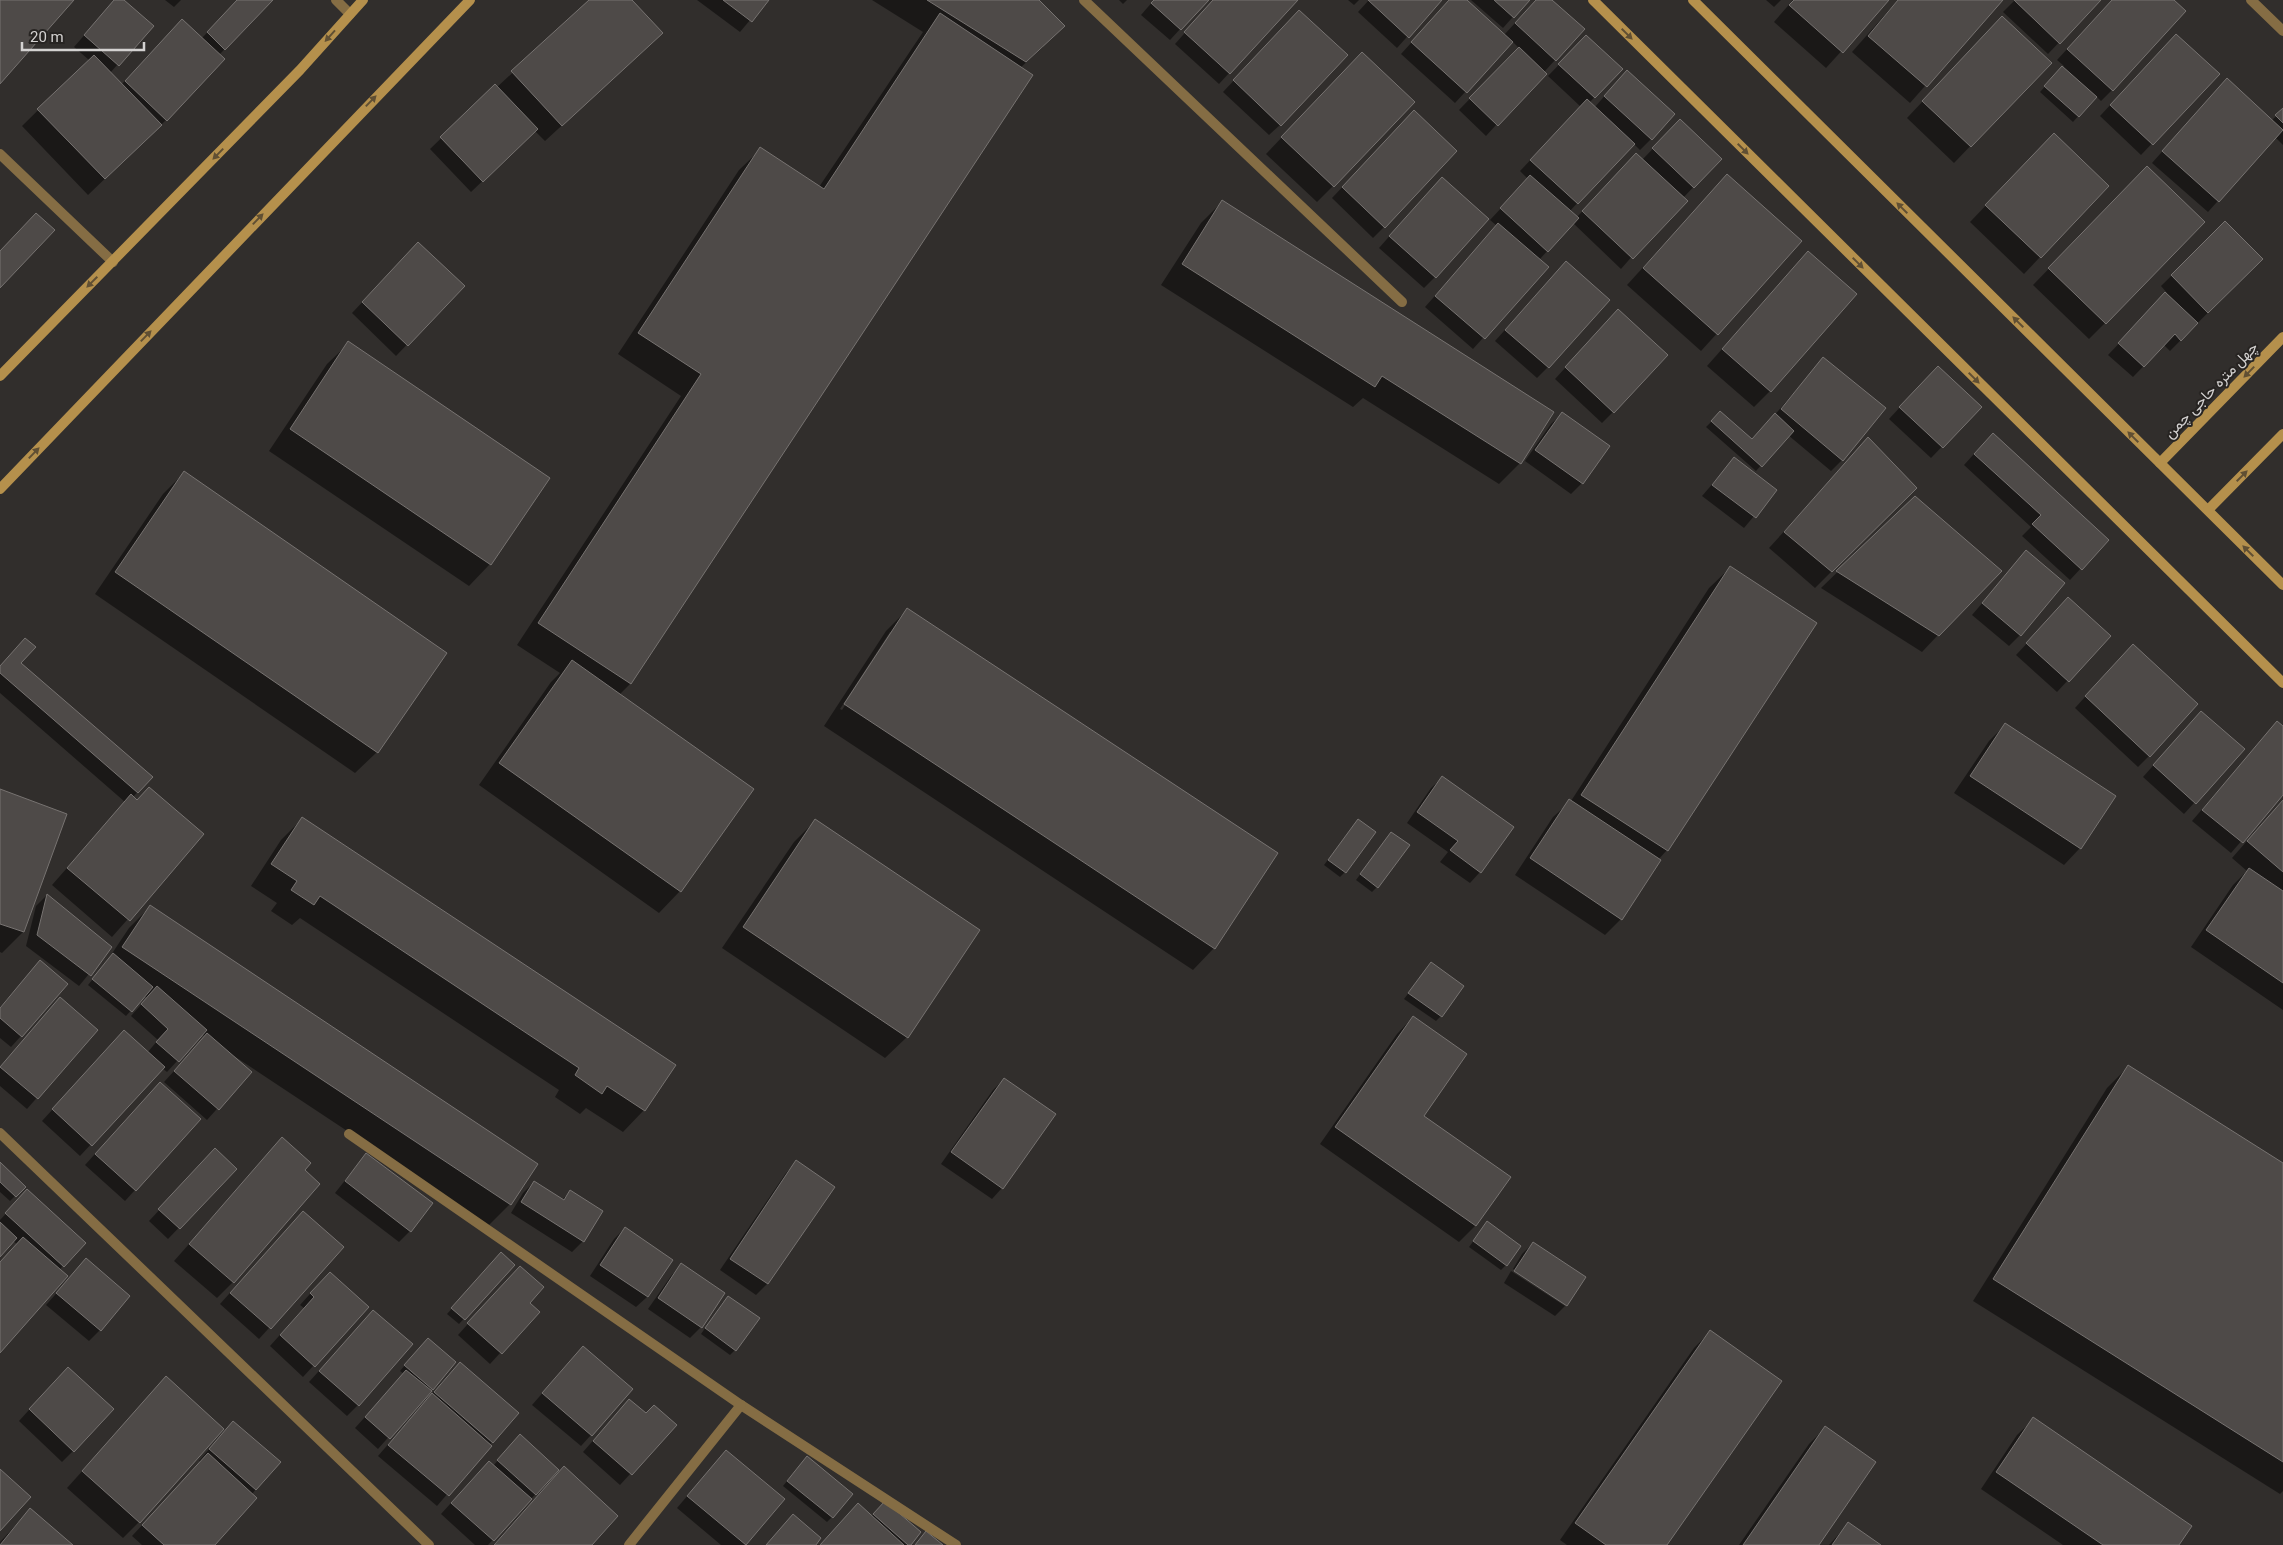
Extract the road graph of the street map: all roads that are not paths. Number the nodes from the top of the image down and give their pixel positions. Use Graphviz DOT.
graph roads {
  1 [pos="336,0"];
  2 [pos="363,0"];
  3 [pos="470,0"];
  4 [pos="1084,0"];
  5 [pos="1593,0"];
  6 [pos="1693,0"];
  7 [pos="2251,0"];
  8 [pos="350,14"];
  9 [pos="2283,31"];
  10 [pos="0,154"];
  11 [pos="112,262"];
  12 [pos="1402,302"];
  13 [pos="2283,337"];
  14 [pos="0,376"];
  15 [pos="2283,434"];
  16 [pos="2160,463"];
  17 [pos="0,489"];
  18 [pos="2208,510"];
  19 [pos="2283,585"];
  20 [pos="2283,683"];
  21 [pos="0,1133"];
  22 [pos="349,1134"];
  23 [pos="741,1405"];
  24 [pos="429,1545"];
  25 [pos="629,1545"];
  26 [pos="956,1545"];
  1 -- 8 [label="street"];
  2 -- 8 [label="main road"];
  17 -- 3 [label="main road, one-way"];
  4 -- 12 [label="street"];
  5 -- 20 [label="main road, one-way"];
  16 -- 6 [label="main road, one-way"];
  7 -- 9 [label="street"];
  8 -- 11 [label="main road, one-way"];
  10 -- 11 [label="street"];
  11 -- 14 [label="main road, one-way"];
  13 -- 16 [label="main road, چهل متره حاجی چمن, one-way"];
  18 -- 15 [label="main road, one-way"];
  16 -- 18 [label="main road"];
  19 -- 18 [label="main road, one-way"];
  21 -- 24 [label="street"];
  22 -- 23 [label="street"];
  23 -- 25 [label="street"];
  23 -- 26 [label="street"];
}
